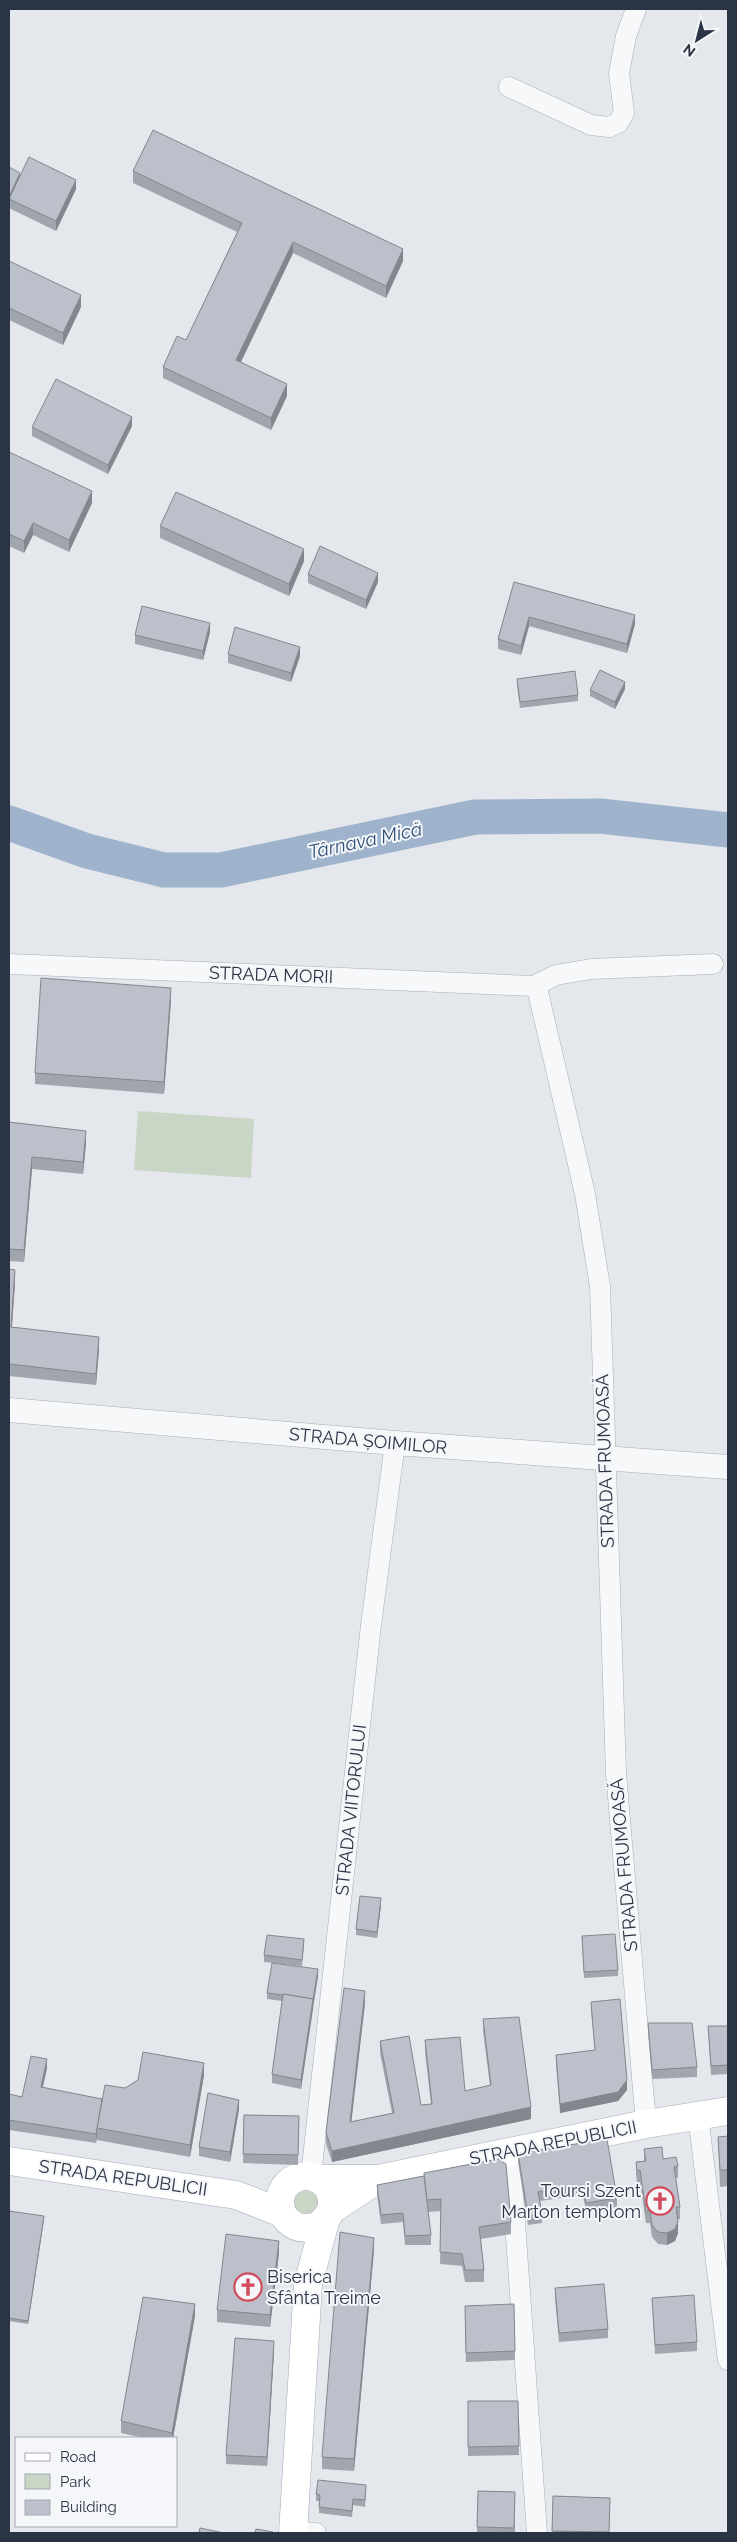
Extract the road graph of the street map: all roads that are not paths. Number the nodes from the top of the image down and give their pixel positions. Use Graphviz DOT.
graph roads {
  1 [pos="636,9"];
  2 [pos="509,87"];
  3 [pos="9,964"];
  4 [pos="713,964"];
  5 [pos="534,986"];
  6 [pos="9,1410"];
  7 [pos="395,1443"];
  8 [pos="604,1459"];
  9 [pos="728,1467"];
  10 [pos="728,2111"];
  11 [pos="698,2115"];
  12 [pos="646,2124"];
  13 [pos="510,2152"];
  14 [pos="9,2161"];
  15 [pos="306,2179"];
  16 [pos="378,2179"];
  17 [pos="236,2195"];
  18 [pos="329,2214"];
  19 [pos="288,2219"];
  20 [pos="308,2284"];
  21 [pos="728,2360"];
  22 [pos="301,2532"];
  23 [pos="537,2533"];
  1 -- 2 [label="street"];
  3 -- 5 [label="street, STRADA MORII"];
  4 -- 5 [label="street"];
  5 -- 8 [label="street, STRADA FRUMOASĂ"];
  6 -- 7 [label="street, STRADA ȘOIMILOR"];
  7 -- 8 [label="street, STRADA ȘOIMILOR"];
  7 -- 15 [label="street, STRADA VIITORULUI"];
  8 -- 9 [label="street, STRADA ȘOIMILOR"];
  8 -- 12 [label="street, STRADA FRUMOASĂ"];
  10 -- 11 [label="main road, STRADA REPUBLICII"];
  11 -- 12 [label="main road, STRADA REPUBLICII"];
  11 -- 21 [label="street"];
  12 -- 13 [label="main road, STRADA REPUBLICII"];
  13 -- 16 [label="main road, STRADA REPUBLICII"];
  13 -- 23 [label="street"];
  14 -- 17 [label="main road, STRADA REPUBLICII"];
  15 -- 16 [label="main road, STRADA REPUBLICII"];
  15 -- 17 [label="main road, STRADA REPUBLICII"];
  15 -- 18 [label="main road"];
  15 -- 19 [label="main road"];
  16 -- 18 [label="main road, STRADA REPUBLICII"];
  17 -- 19 [label="main road, STRADA REPUBLICII"];
  18 -- 19 [label="main road"];
  18 -- 20 [label="main road"];
  19 -- 20 [label="main road"];
  20 -- 22 [label="main road"];
}
